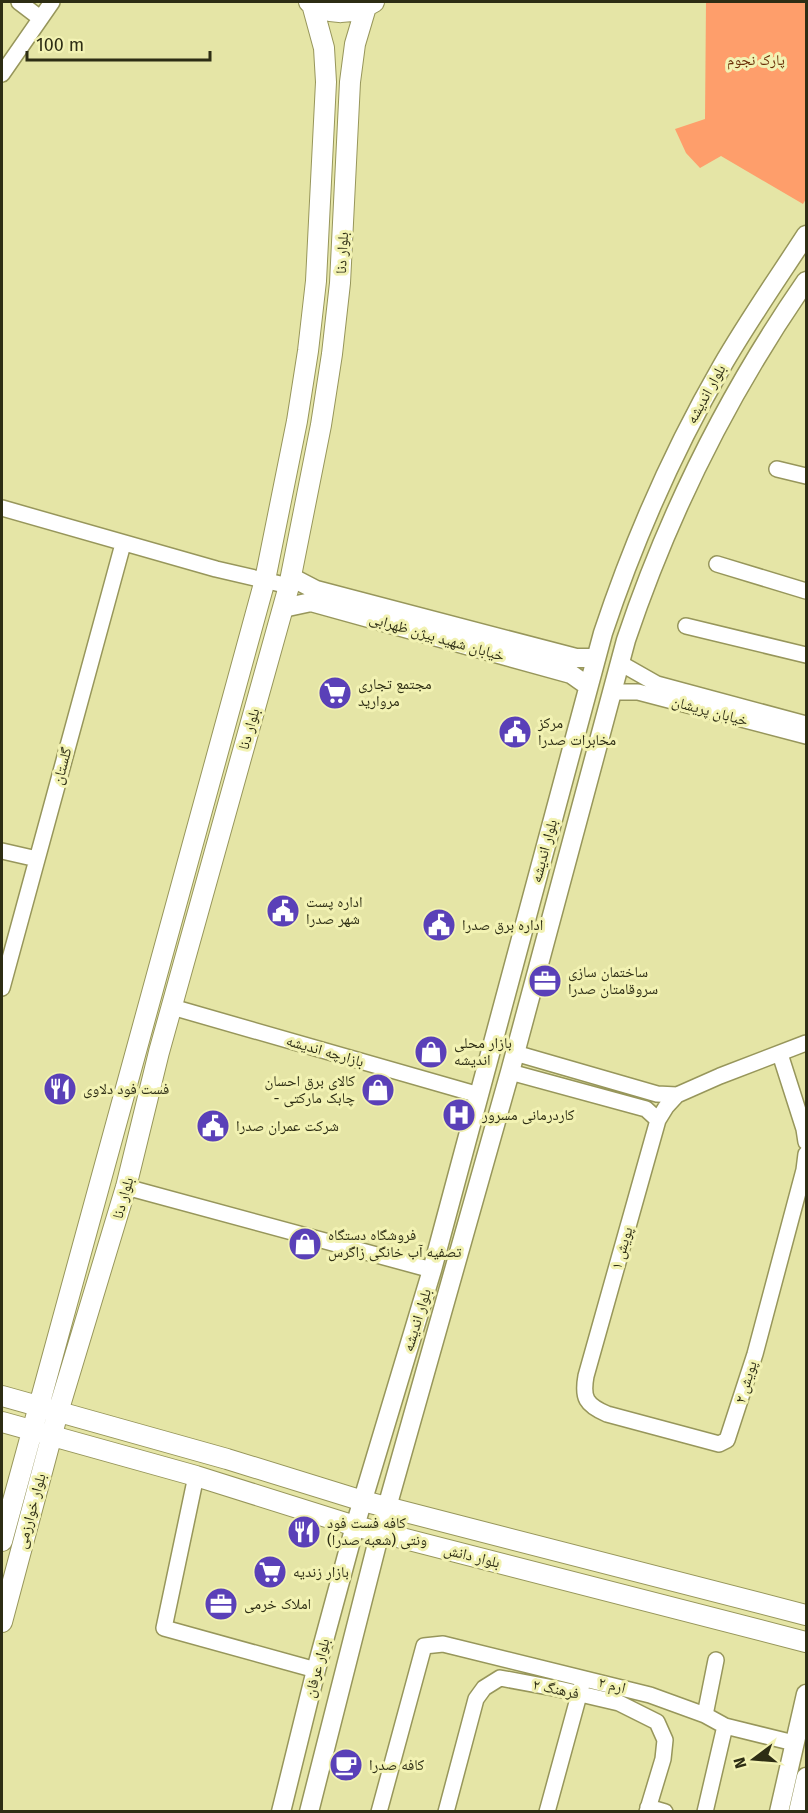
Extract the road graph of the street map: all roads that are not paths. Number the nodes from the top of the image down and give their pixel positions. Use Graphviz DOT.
graph roads {
  1 [pos="19,2"];
  2 [pos="52,2"];
  3 [pos="311,3"];
  4 [pos="370,4"];
  5 [pos="40,18"];
  6 [pos="2,74"];
  7 [pos="807,235"];
  8 [pos="807,281"];
  9 [pos="777,470"];
  10 [pos="807,476"];
  11 [pos="2,508"];
  12 [pos="123,544"];
  13 [pos="717,564"];
  14 [pos="265,580"];
  15 [pos="290,581"];
  16 [pos="807,591"];
  17 [pos="283,608"];
  18 [pos="686,626"];
  19 [pos="807,655"];
  20 [pos="596,658"];
  21 [pos="620,663"];
  22 [pos="588,686"];
  23 [pos="613,692"];
  24 [pos="807,724"];
  25 [pos="807,736"];
  26 [pos="2,851"];
  27 [pos="37,859"];
  28 [pos="2,988"];
  29 [pos="172,1007"];
  30 [pos="807,1043"];
  31 [pos="515,1053"];
  32 [pos="780,1054"];
  33 [pos="510,1072"];
  34 [pos="479,1095"];
  35 [pos="677,1095"];
  36 [pos="658,1120"];
  37 [pos="807,1142"];
  38 [pos="807,1154"];
  39 [pos="126,1187"];
  40 [pos="432,1270"];
  41 [pos="586,1376"];
  42 [pos="2,1396"];
  43 [pos="38,1406"];
  44 [pos="58,1412"];
  45 [pos="2,1422"];
  46 [pos="42,1433"];
  47 [pos="196,1476"];
  48 [pos="363,1501"];
  49 [pos="387,1506"];
  50 [pos="356,1526"];
  51 [pos="380,1532"];
  52 [pos="2,1541"];
  53 [pos="807,1615"];
  54 [pos="2,1622"];
  55 [pos="807,1642"];
  56 [pos="716,1660"];
  57 [pos="316,1670"];
  58 [pos="583,1678"];
  59 [pos="579,1693"];
  60 [pos="807,1694"];
  61 [pos="705,1715"];
  62 [pos="725,1726"];
  63 [pos="794,1743"];
  64 [pos="807,1777"];
  65 [pos="648,1809"];
  66 [pos="281,1812"];
  67 [pos="309,1812"];
  68 [pos="379,1812"];
  69 [pos="446,1812"];
  70 [pos="547,1812"];
  71 [pos="665,1812"];
  72 [pos="705,1812"];
  73 [pos="779,1812"];
  74 [pos="798,1812"];
  1 -- 5 [label="street"];
  2 -- 5 [label="street"];
  3 -- 4 [label="main road"];
  3 -- 14 [label="main road, بلوار دنا"];
  4 -- 15 [label="main road, بلوار دنا"];
  5 -- 6 [label="street"];
  7 -- 20 [label="street, بلوار اندیشه"];
  8 -- 21 [label="street, بلوار اندیشه"];
  9 -- 10 [label="street"];
  11 -- 12 [label="street"];
  12 -- 14 [label="street"];
  12 -- 27 [label="street, گلستان"];
  13 -- 16 [label="street"];
  14 -- 15 [label="street"];
  14 -- 43 [label="main road, بلوار دنا"];
  15 -- 17 [label="main road, بلوار دنا"];
  15 -- 20 [label="street, خیابان شهید بیژن ظهرابی"];
  17 -- 22 [label="street, خیابان شهید بیژن ظهرابی"];
  17 -- 29 [label="main road, بلوار دنا"];
  18 -- 19 [label="street"];
  20 -- 22 [label="street, بلوار اندیشه"];
  21 -- 23 [label="street, بلوار اندیشه"];
  21 -- 24 [label="street, خیابان پریشان"];
  22 -- 34 [label="street, بلوار اندیشه"];
  23 -- 25 [label="street, خیابان پریشان"];
  23 -- 31 [label="street, بلوار اندیشه"];
  26 -- 27 [label="street"];
  27 -- 28 [label="street, گلستان"];
  29 -- 34 [label="street, بازارچه اندیشه"];
  29 -- 39 [label="main road, بلوار دنا"];
  30 -- 32 [label="street"];
  31 -- 33 [label="street, بلوار اندیشه"];
  31 -- 35 [label="street"];
  32 -- 35 [label="street"];
  32 -- 37 [label="street"];
  33 -- 36 [label="street"];
  33 -- 49 [label="street, بلوار اندیشه"];
  34 -- 40 [label="street, بلوار اندیشه"];
  35 -- 36 [label="street"];
  36 -- 41 [label="street, پویش ۱"];
  38 -- 41 [label="street, پویش ۲"];
  39 -- 40 [label="street"];
  39 -- 44 [label="main road, بلوار دنا"];
  40 -- 48 [label="street, بلوار اندیشه"];
  42 -- 43 [label="main road, بلوار دانش"];
  43 -- 44 [label="main road, بلوار دانش"];
  43 -- 46 [label="main road, بلوار دنا"];
  44 -- 46 [label="main road, بلوار دنا"];
  44 -- 48 [label="main road, بلوار دانش"];
  45 -- 46 [label="main road, بلوار دانش"];
  46 -- 47 [label="main road, بلوار دانش"];
  46 -- 52 [label="main road, بلوار خوارزمی"];
  46 -- 54 [label="main road, بلوار خوارزمی"];
  47 -- 50 [label="main road, بلوار دانش"];
  47 -- 57 [label="street"];
  48 -- 49 [label="main road, بلوار دانش"];
  48 -- 50 [label="street, بلوار اندیشه"];
  49 -- 51 [label="street, بلوار اندیشه"];
  49 -- 53 [label="main road, بلوار دانش"];
  50 -- 51 [label="main road, بلوار دانش"];
  50 -- 57 [label="street, بلوار عرفان"];
  51 -- 55 [label="main road, بلوار دانش"];
  51 -- 67 [label="street, بلوار عرفان"];
  56 -- 61 [label="street"];
  57 -- 66 [label="street, بلوار عرفان"];
  58 -- 59 [label="street"];
  58 -- 61 [label="street, ارم ۲"];
  58 -- 68 [label="street, ارم ۲"];
  59 -- 65 [label="street, فرهنگ ۲"];
  59 -- 69 [label="street, فرهنگ ۲"];
  59 -- 70 [label="street"];
  60 -- 63 [label="street"];
  61 -- 62 [label="street, ارم ۲"];
  62 -- 63 [label="street, ارم ۲"];
  62 -- 72 [label="street"];
  63 -- 73 [label="street"];
  64 -- 74 [label="street"];
  65 -- 71 [label="street"];
}
